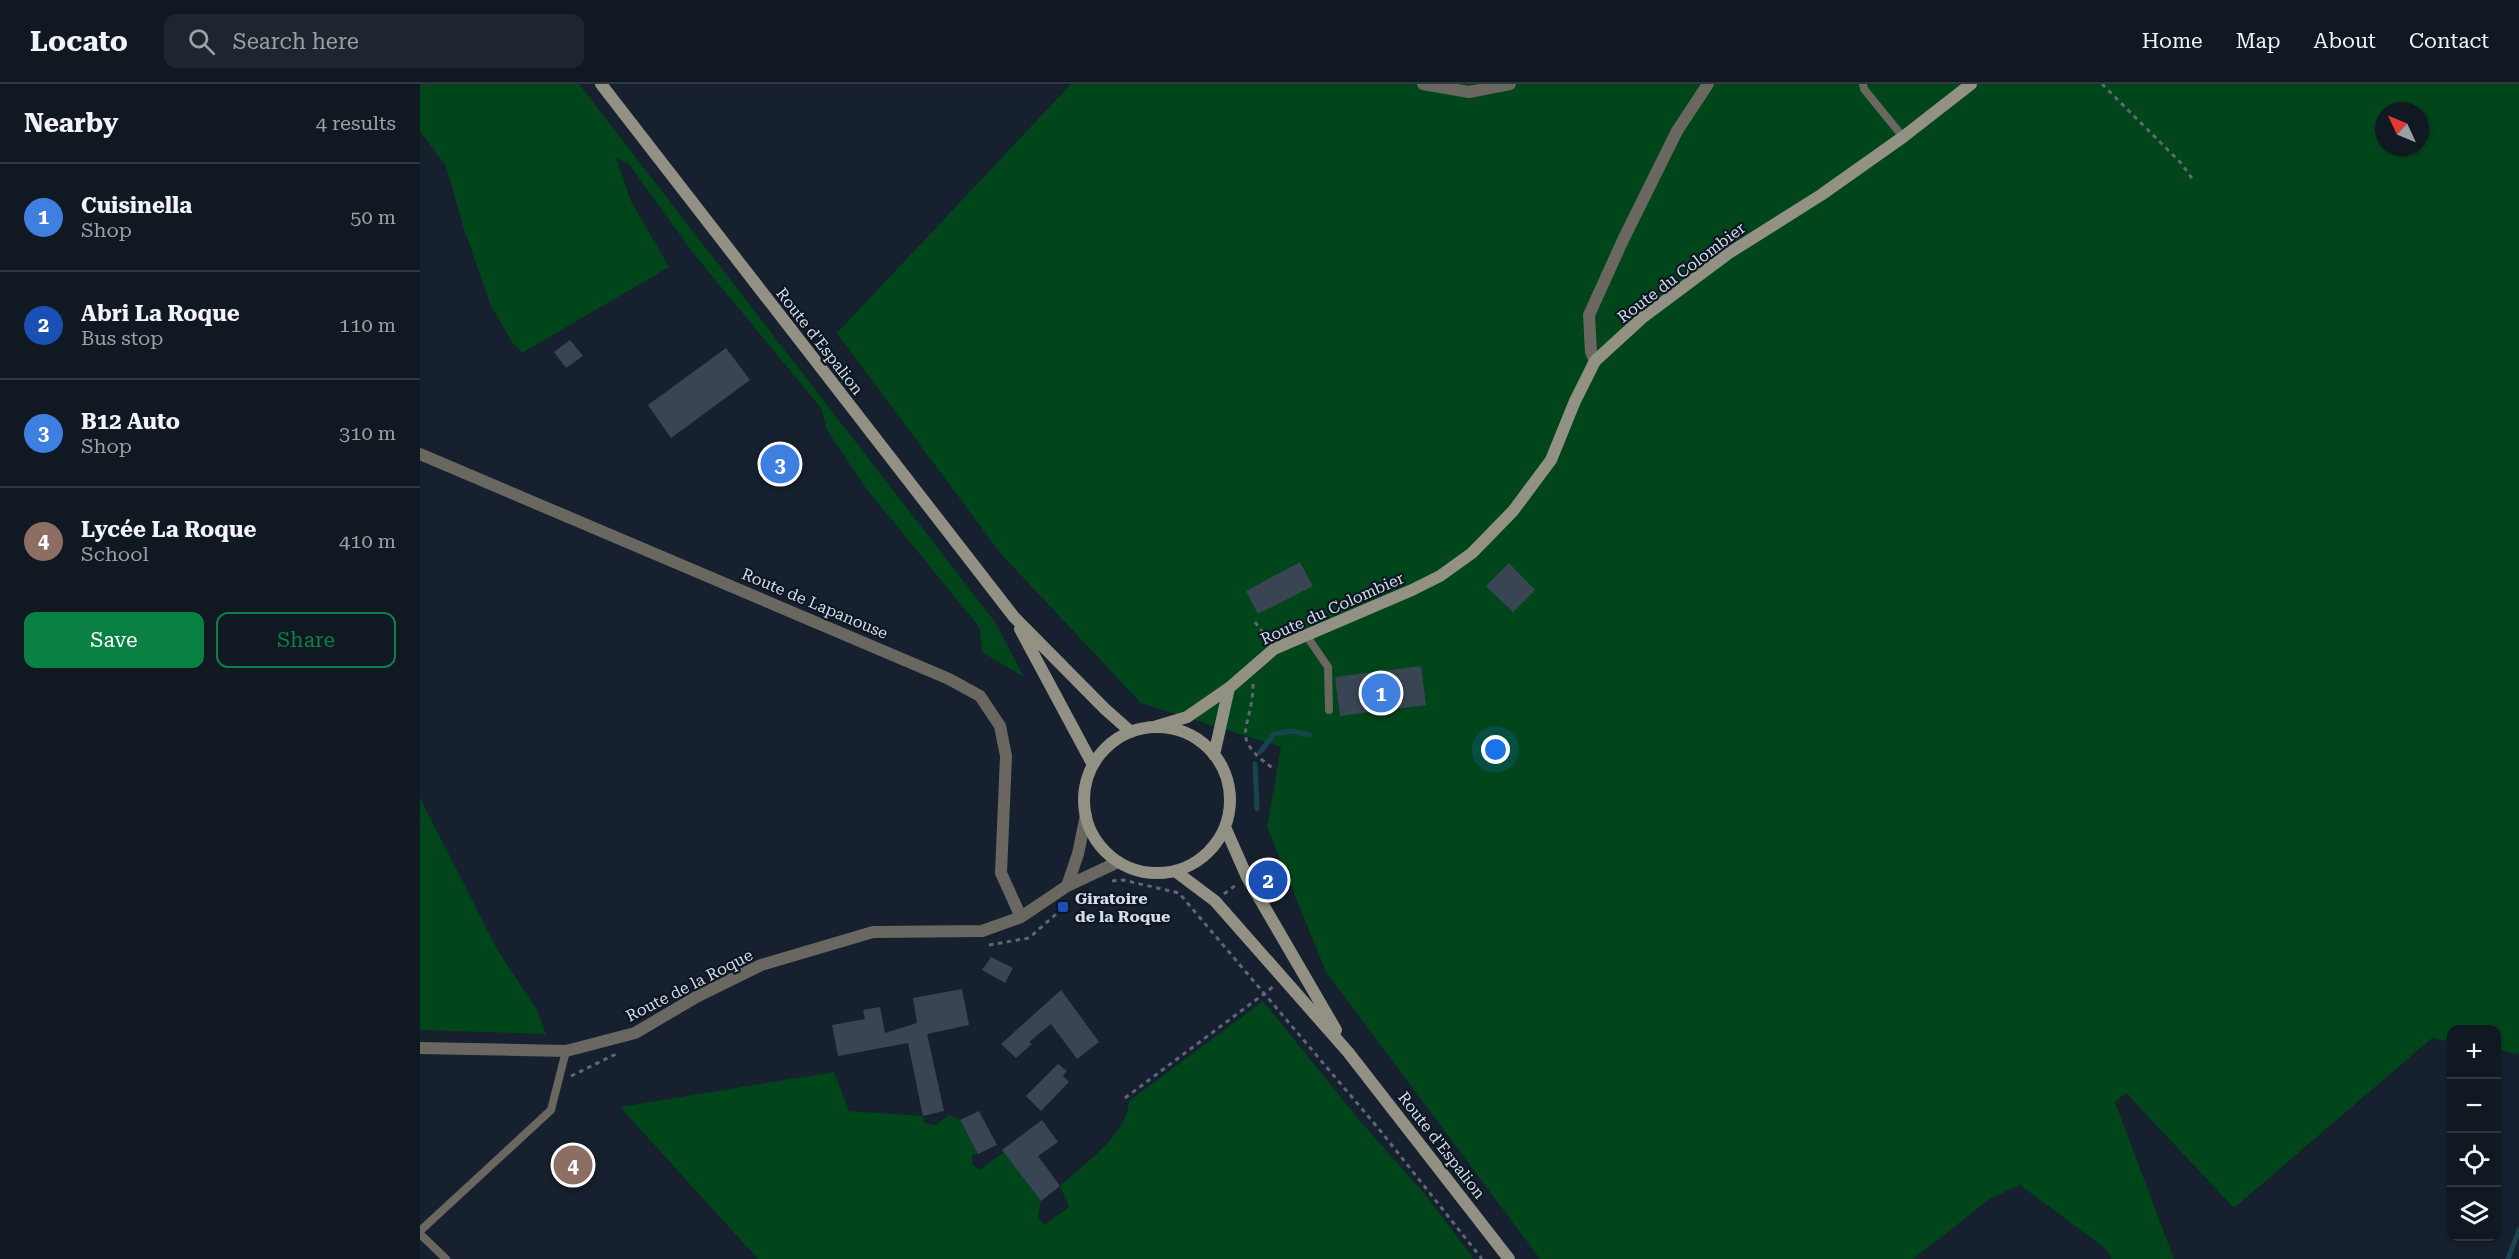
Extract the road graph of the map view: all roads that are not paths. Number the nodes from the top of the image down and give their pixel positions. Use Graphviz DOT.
graph roads {
  1 [pos="601,84"];
  2 [pos="1423,84"];
  3 [pos="1510,84"];
  4 [pos="1708,84"];
  5 [pos="1863,84"];
  6 [pos="1971,84"];
  7 [pos="1903,137"];
  8 [pos="1595,361"];
  9 [pos="420,454"];
  10 [pos="1014,617"];
  11 [pos="1306,635"];
  12 [pos="1229,688"];
  13 [pos="1329,710"];
  14 [pos="1154,727"];
  15 [pos="1131,732"];
  16 [pos="1214,755"];
  17 [pos="1093,765"];
  18 [pos="1086,815"];
  19 [pos="1225,827"];
  20 [pos="1118,862"];
  21 [pos="1175,871"];
  22 [pos="1067,886"];
  23 [pos="1021,918"];
  24 [pos="420,1048"];
  25 [pos="566,1051"];
  26 [pos="1348,1052"];
  27 [pos="420,1233"];
  28 [pos="446,1259"];
  29 [pos="1509,1259"];
  1 -- 10 [label="main road, Route d'Espalion"];
  2 -- 3 [label="street"];
  4 -- 8 [label="street"];
  5 -- 7 [label="lane"];
  6 -- 7 [label="main road, Route du Colombier"];
  7 -- 8 [label="main road, Route du Colombier"];
  8 -- 11 [label="main road, Route du Colombier"];
  9 -- 23 [label="street, Route de Lapanouse"];
  10 -- 15 [label="main road, Route d'Espalion"];
  10 -- 17 [label="main road, Route d'Espalion"];
  11 -- 12 [label="main road, Route du Colombier"];
  11 -- 13 [label="lane"];
  12 -- 14 [label="main road, Route du Colombier"];
  12 -- 16 [label="main road"];
  14 -- 15 [label="main road"];
  14 -- 16 [label="main road"];
  15 -- 17 [label="main road"];
  16 -- 19 [label="main road"];
  17 -- 18 [label="main road"];
  18 -- 20 [label="main road"];
  18 -- 22 [label="street"];
  19 -- 21 [label="main road"];
  19 -- 26 [label="main road, Route d'Espalion"];
  20 -- 21 [label="main road"];
  20 -- 22 [label="street, Route de la Roque"];
  21 -- 26 [label="main road, Route d'Espalion"];
  22 -- 23 [label="street, Route de la Roque"];
  23 -- 25 [label="street, Route de la Roque"];
  24 -- 25 [label="street, Route de la Roque"];
  25 -- 27 [label="lane"];
  26 -- 29 [label="main road, Route d'Espalion"];
  27 -- 28 [label="lane"];
}
